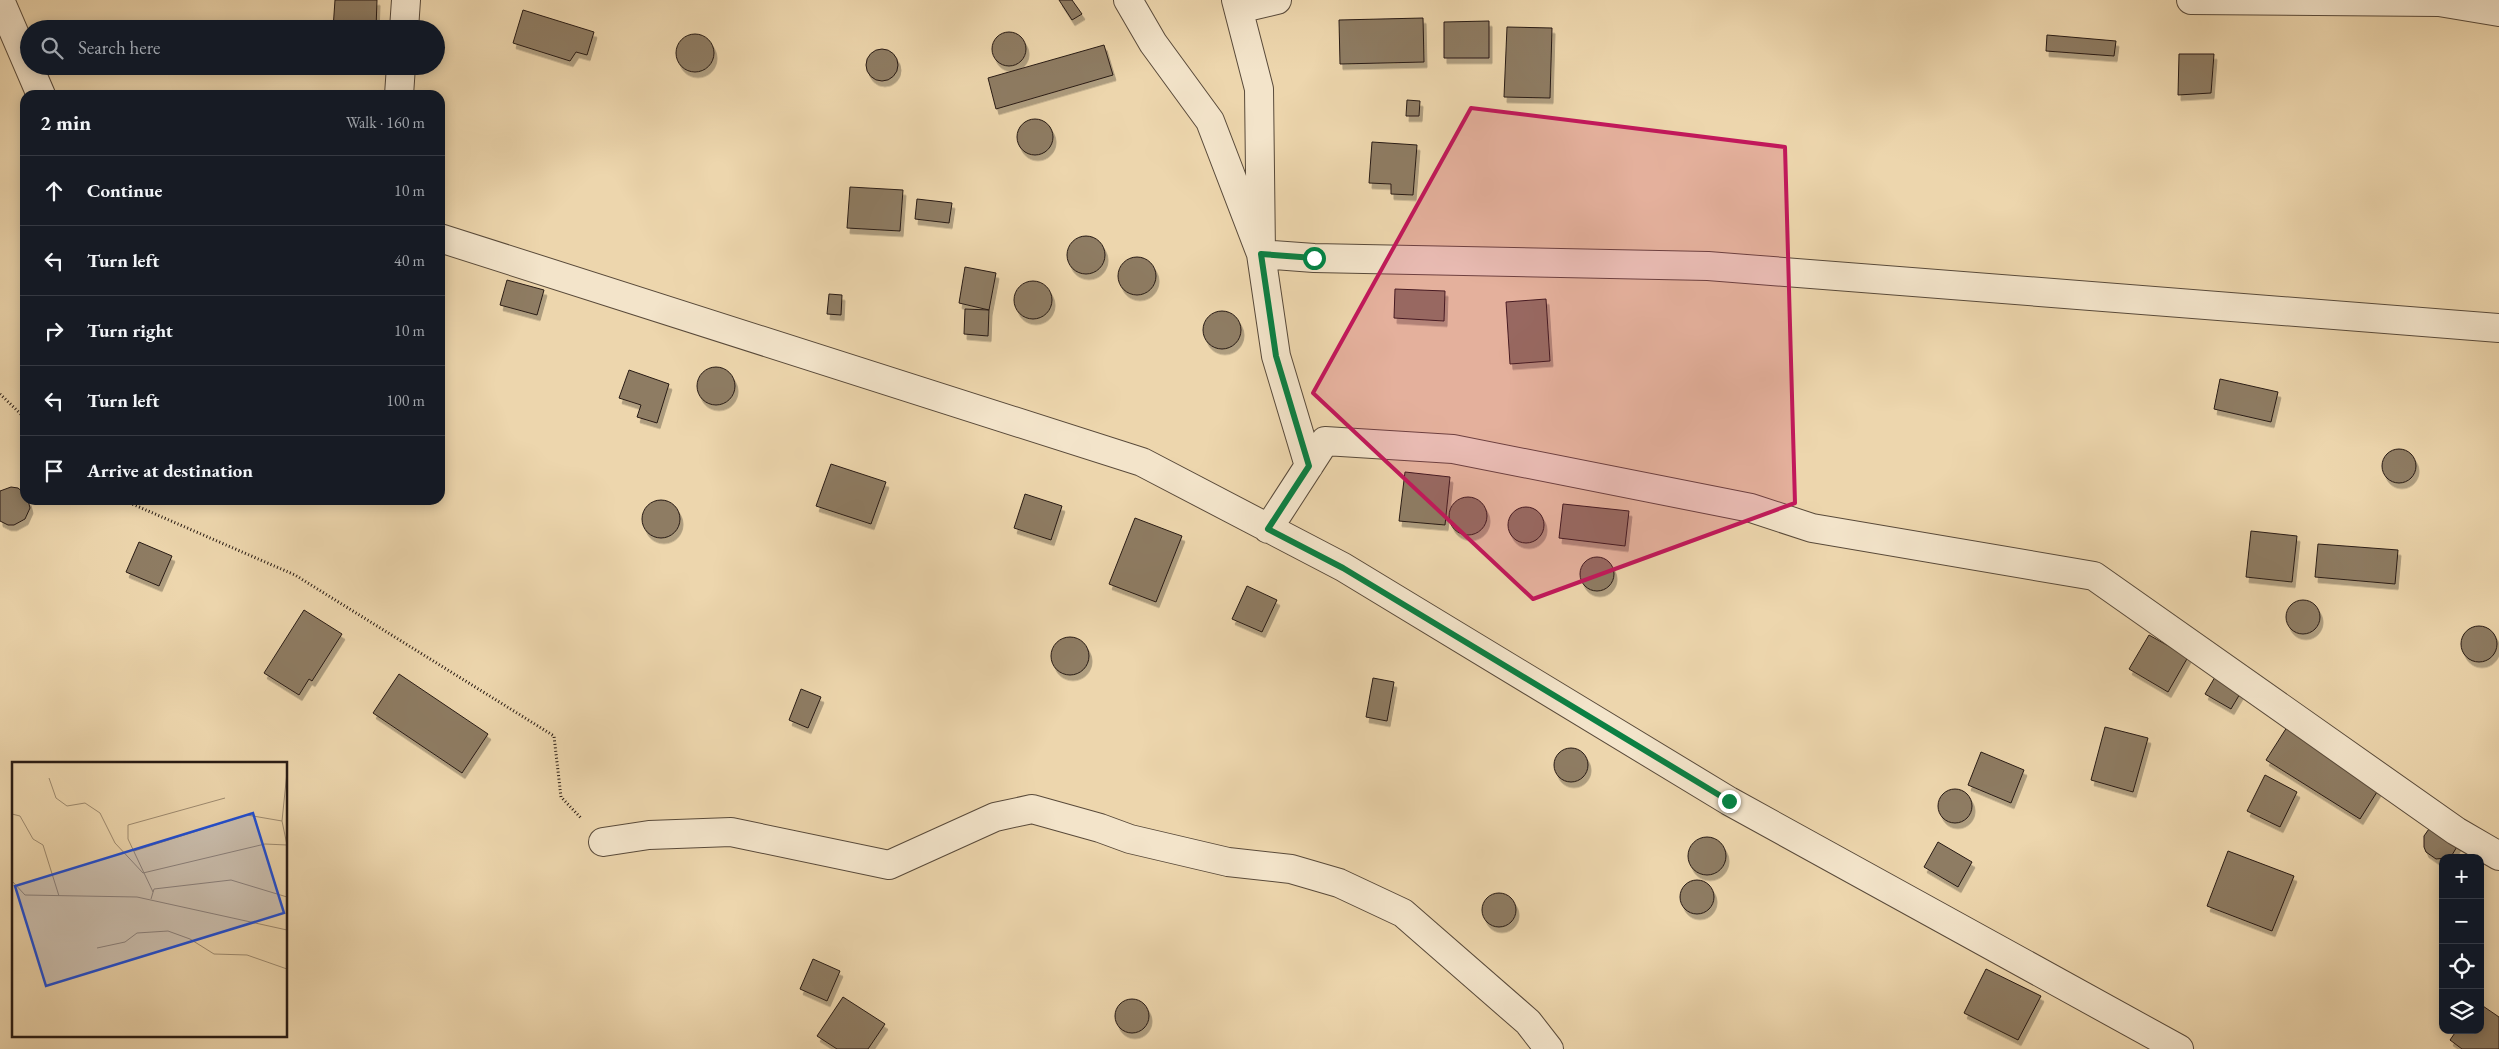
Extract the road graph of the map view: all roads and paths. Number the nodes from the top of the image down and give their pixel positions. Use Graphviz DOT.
graph roads {
  1 [pos="0,0"];
  2 [pos="406,0"];
  3 [pos="1128,0"];
  4 [pos="1277,0"];
  5 [pos="2191,0"];
  6 [pos="1238,4"];
  7 [pos="2499,12"];
  8 [pos="405,20"];
  9 [pos="20,46"];
  10 [pos="32,75"];
  11 [pos="401,75"];
  12 [pos="39,90"];
  13 [pos="400,90"];
  14 [pos="445,240"];
  15 [pos="1261,254"];
  16 [pos="2499,328"];
  17 [pos="0,394"];
  18 [pos="20,413"];
  19 [pos="1309,466"];
  20 [pos="134,505"];
  21 [pos="1268,529"];
  22 [pos="603,842"];
  23 [pos="2499,856"];
  24 [pos="1548,1049"];
  25 [pos="2179,1049"];
  1 -- 9 [label="street"];
  2 -- 8 [label="street"];
  3 -- 15 [label="street"];
  4 -- 6 [label="street"];
  5 -- 7 [label="street"];
  6 -- 15 [label="street"];
  10 -- 12 [label="street"];
  11 -- 13 [label="street"];
  14 -- 21 [label="street"];
  15 -- 16 [label="street"];
  15 -- 19 [label="street"];
  17 -- 18 [label="path"];
  19 -- 21 [label="street"];
  19 -- 23 [label="street"];
  20 -- 22 [label="path"];
  21 -- 25 [label="street"];
  22 -- 24 [label="street"];
}
